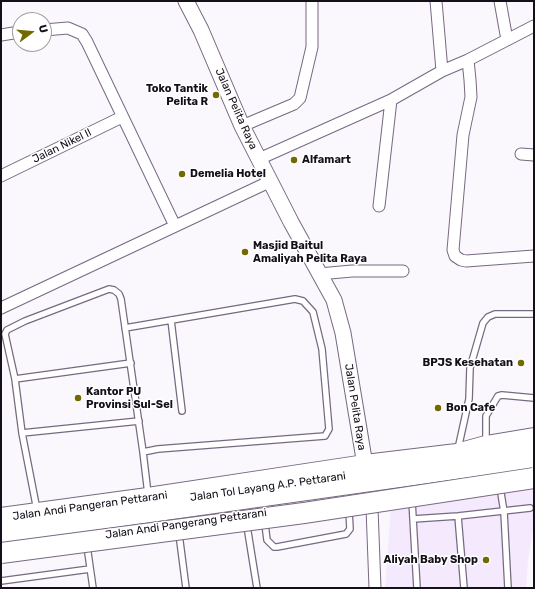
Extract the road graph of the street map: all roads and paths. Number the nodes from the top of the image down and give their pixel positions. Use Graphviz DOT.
graph roads {
  1 [pos="186,1"];
  2 [pos="312,1"];
  3 [pos="436,1"];
  4 [pos="500,1"];
  5 [pos="534,26"];
  6 [pos="52,29"];
  7 [pos="12,33"];
  8 [pos="1,35"];
  9 [pos="507,40"];
  10 [pos="468,60"];
  11 [pos="442,71"];
  12 [pos="391,100"];
  13 [pos="122,117"];
  14 [pos="242,126"];
  15 [pos="521,154"];
  16 [pos="534,155"];
  17 [pos="259,159"];
  18 [pos="1,176"];
  19 [pos="271,181"];
  20 [pos="379,206"];
  21 [pos="175,226"];
  22 [pos="534,256"];
  23 [pos="403,272"];
  24 [pos="319,274"];
  25 [pos="1,308"];
  26 [pos="534,314"];
  27 [pos="172,320"];
  28 [pos="126,328"];
  29 [pos="130,363"];
  30 [pos="15,379"];
  31 [pos="534,398"];
  32 [pos="182,411"];
  33 [pos="139,421"];
  34 [pos="22,433"];
  35 [pos="534,438"];
  36 [pos="486,446"];
  37 [pos="534,449"];
  38 [pos="144,452"];
  39 [pos="457,454"];
  40 [pos="534,458"];
  41 [pos="365,465"];
  42 [pos="534,473"];
  43 [pos="534,478"];
  44 [pos="500,487"];
  45 [pos="148,498"];
  46 [pos="412,501"];
  47 [pos="359,506"];
  48 [pos="530,508"];
  49 [pos="504,512"];
  50 [pos="37,513"];
  51 [pos="458,516"];
  52 [pos="1,518"];
  53 [pos="413,518"];
  54 [pos="265,524"];
  55 [pos="1,526"];
  56 [pos="247,526"];
  57 [pos="1,533"];
  58 [pos="179,534"];
  59 [pos="87,546"];
  60 [pos="1,549"];
  61 [pos="1,553"];
  62 [pos="90,569"];
  63 [pos="1,581"];
  64 [pos="93,588"];
  65 [pos="186,588"];
  66 [pos="257,588"];
  67 [pos="375,588"];
  68 [pos="417,588"];
  69 [pos="464,588"];
  70 [pos="508,588"];
  1 -- 14 [label="main road, Jalan Pelita Raya"];
  2 -- 14 [label="street"];
  3 -- 11 [label="street"];
  4 -- 9 [label="street"];
  5 -- 9 [label="street"];
  6 -- 13 [label="street"];
  7 -- 8 [label="street"];
  9 -- 10 [label="street"];
  10 -- 11 [label="street"];
  10 -- 22 [label="street"];
  11 -- 12 [label="street"];
  12 -- 17 [label="street"];
  12 -- 20 [label="street"];
  13 -- 18 [label="street, Jalan Nikel II"];
  13 -- 21 [label="street"];
  14 -- 17 [label="main road, Jalan Pelita Raya"];
  15 -- 16 [label="street"];
  17 -- 19 [label="main road, Jalan Pelita Raya"];
  19 -- 21 [label="street"];
  19 -- 24 [label="main road, Jalan Pelita Raya"];
  21 -- 25 [label="street"];
  23 -- 24 [label="street"];
  24 -- 41 [label="main road, Jalan Pelita Raya"];
  26 -- 39 [label="lane"];
  27 -- 28 [label="lane"];
  27 -- 32 [label="lane"];
  27 -- 38 [label="lane"];
  28 -- 29 [label="lane"];
  28 -- 30 [label="lane"];
  29 -- 30 [label="lane"];
  29 -- 33 [label="lane"];
  30 -- 34 [label="lane"];
  31 -- 36 [label="lane"];
  33 -- 34 [label="lane"];
  33 -- 38 [label="lane"];
  34 -- 50 [label="lane"];
  35 -- 36 [label="highway, Jalan Andi Pangeran Pettarani"];
  36 -- 39 [label="highway, Jalan Andi Pangeran Pettarani"];
  37 -- 55 [label="highway, Jalan Tol Layang A.P. Pettarani"];
  38 -- 45 [label="lane"];
  39 -- 41 [label="highway, Jalan Andi Pangeran Pettarani"];
  40 -- 57 [label="highway, Jalan Tol Layang A.P. Pettarani"];
  41 -- 45 [label="highway, Jalan Andi Pangeran Pettarani"];
  42 -- 47 [label="highway"];
  43 -- 61 [label="highway, bridge"];
  44 -- 49 [label="lane"];
  45 -- 50 [label="highway, Jalan Andi Pangeran Pettarani"];
  46 -- 53 [label="lane"];
  47 -- 54 [label="lane"];
  47 -- 60 [label="highway, Jalan Andi Pangerang Pettarani"];
  47 -- 67 [label="street"];
  48 -- 49 [label="lane"];
  49 -- 51 [label="lane"];
  49 -- 70 [label="lane"];
  50 -- 52 [label="highway, Jalan Andi Pangeran Pettarani"];
  51 -- 53 [label="lane"];
  51 -- 69 [label="lane"];
  53 -- 68 [label="lane"];
  56 -- 66 [label="lane"];
  58 -- 65 [label="lane"];
  59 -- 62 [label="lane"];
  62 -- 63 [label="lane"];
  62 -- 64 [label="lane"];
}
